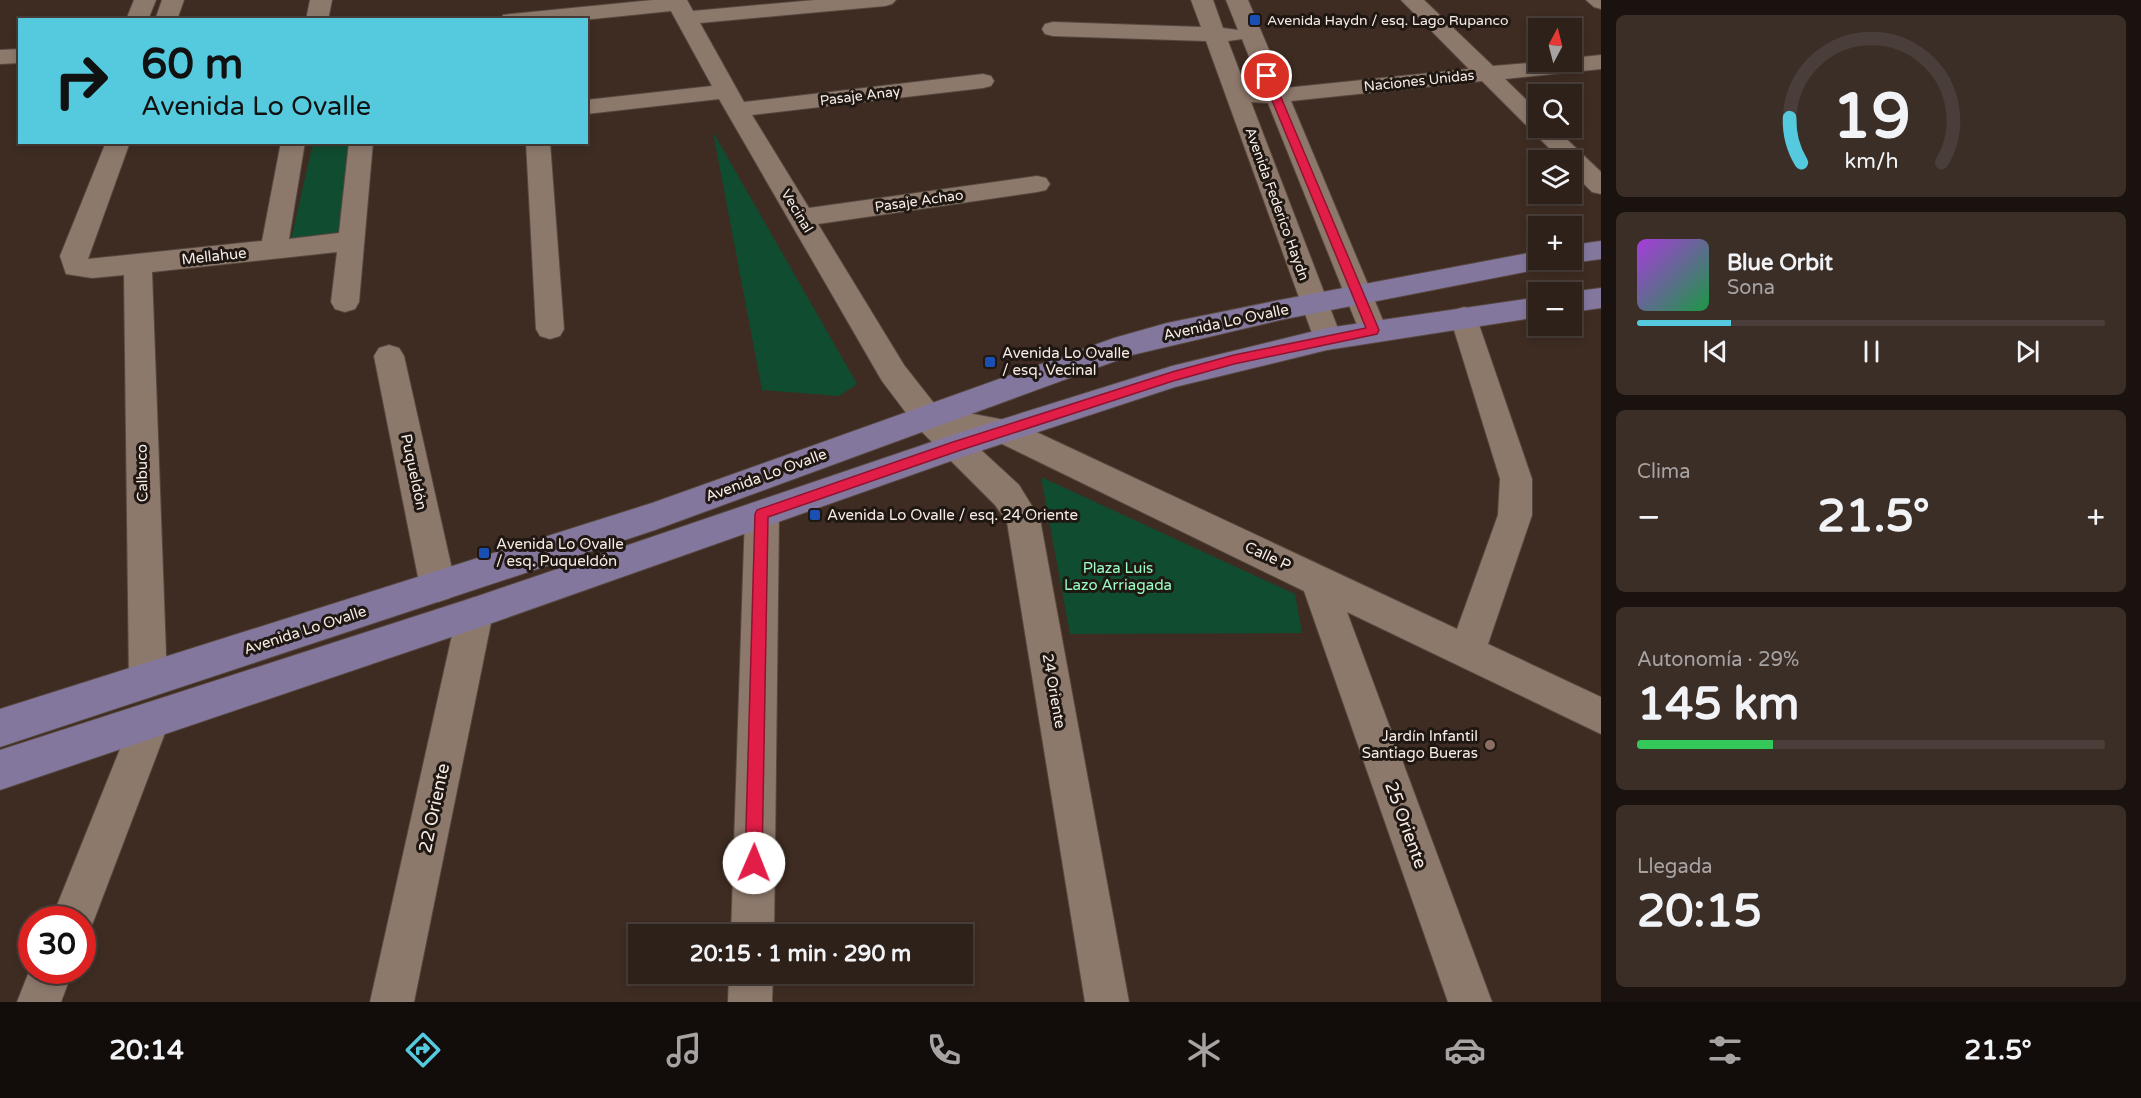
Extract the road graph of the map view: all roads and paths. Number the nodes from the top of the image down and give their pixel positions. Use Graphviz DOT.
graph roads {
  1 [pos="145,0"];
  2 [pos="173,0"];
  3 [pos="321,0"];
  4 [pos="885,0"];
  5 [pos="1202,0"];
  6 [pos="1237,0"];
  7 [pos="1412,0"];
  8 [pos="1597,0"];
  9 [pos="1601,3"];
  10 [pos="680,7"];
  11 [pos="138,18"];
  12 [pos="167,18"];
  13 [pos="317,18"];
  14 [pos="537,18"];
  15 [pos="1053,29"];
  16 [pos="1214,34"];
  17 [pos="1251,35"];
  18 [pos="18,56"];
  19 [pos="0,57"];
  20 [pos="1601,62"];
  21 [pos="1487,74"];
  22 [pos="983,81"];
  23 [pos="1237,95"];
  24 [pos="1275,96"];
  25 [pos="731,101"];
  26 [pos="588,106"];
  27 [pos="1528,114"];
  28 [pos="1552,138"];
  29 [pos="117,144"];
  30 [pos="293,144"];
  31 [pos="361,144"];
  32 [pos="538,144"];
  33 [pos="1267,179"];
  34 [pos="1310,181"];
  35 [pos="1037,184"];
  36 [pos="1601,186"];
  37 [pos="801,218"];
  38 [pos="351,241"];
  39 [pos="274,250"];
  40 [pos="1601,250"];
  41 [pos="1582,253"];
  42 [pos="1528,262"];
  43 [pos="138,265"];
  44 [pos="1357,294"];
  45 [pos="1601,298"];
  46 [pos="1582,301"];
  47 [pos="345,302"];
  48 [pos="1313,303"];
  49 [pos="1528,308"];
  50 [pos="1464,317"];
  51 [pos="549,329"];
  52 [pos="1373,330"];
  53 [pos="1327,339"];
  54 [pos="389,356"];
  55 [pos="927,417"];
  56 [pos="1004,431"];
  57 [pos="958,446"];
  58 [pos="762,514"];
  59 [pos="1318,580"];
  60 [pos="438,587"];
  61 [pos="475,613"];
  62 [pos="1467,651"];
  63 [pos="148,681"];
  64 [pos="1601,716"];
  65 [pos="151,720"];
  66 [pos="0,728"];
  67 [pos="0,770"];
  68 [pos="78,906"];
  69 [pos="752,924"];
  70 [pos="46,984"];
  71 [pos="751,984"];
  72 [pos="39,1002"];
  73 [pos="392,1002"];
  74 [pos="750,1002"];
  75 [pos="1107,1002"];
  76 [pos="1470,1002"];
  1 -- 11 [label="street"];
  2 -- 12 [label="street"];
  3 -- 13 [label="street"];
  4 -- 10 [label="street"];
  5 -- 16 [label="street, Avenida Federico Haydn"];
  6 -- 17 [label="street"];
  7 -- 21 [label="street"];
  8 -- 9 [label="street"];
  10 -- 14 [label="street"];
  10 -- 25 [label="street, Vecinal"];
  15 -- 16 [label="street"];
  16 -- 17 [label="street"];
  16 -- 23 [label="street, Avenida Federico Haydn"];
  17 -- 24 [label="street"];
  18 -- 19 [label="street"];
  20 -- 21 [label="street, Naciones Unidas"];
  21 -- 24 [label="street, Naciones Unidas"];
  21 -- 27 [label="street"];
  22 -- 25 [label="street, Pasaje Anay"];
  23 -- 24 [label="street, Naciones Unidas"];
  23 -- 33 [label="street, Avenida Federico Haydn"];
  24 -- 34 [label="street"];
  25 -- 26 [label="street, Pasaje Anay"];
  25 -- 37 [label="street, Vecinal"];
  28 -- 36 [label="street"];
  29 -- 43 [label="street, Mellahue"];
  30 -- 39 [label="street"];
  31 -- 38 [label="street"];
  32 -- 51 [label="street"];
  33 -- 34 [label="street"];
  33 -- 48 [label="street, Avenida Federico Haydn"];
  34 -- 44 [label="street"];
  35 -- 37 [label="street, Pasaje Achao"];
  37 -- 55 [label="street, Vecinal"];
  38 -- 39 [label="street, Mellahue"];
  38 -- 47 [label="street"];
  39 -- 43 [label="street, Mellahue"];
  40 -- 41 [label="main road"];
  42 -- 44 [label="main road, Avenida Lo Ovalle"];
  43 -- 63 [label="street, Calbuco"];
  44 -- 48 [label="main road, Avenida Lo Ovalle"];
  44 -- 52 [label="street"];
  45 -- 46 [label="main road"];
  48 -- 53 [label="street, Avenida Federico Haydn"];
  48 -- 55 [label="main road, Avenida Lo Ovalle"];
  49 -- 50 [label="main road"];
  50 -- 52 [label="main road"];
  50 -- 62 [label="street"];
  52 -- 53 [label="main road"];
  53 -- 56 [label="main road"];
  54 -- 60 [label="street, Puqueldón"];
  55 -- 56 [label="street, Calle P"];
  55 -- 57 [label="street, 24 Oriente"];
  55 -- 60 [label="main road, Avenida Lo Ovalle"];
  56 -- 57 [label="main road"];
  56 -- 59 [label="street, Calle P"];
  57 -- 58 [label="main road"];
  57 -- 75 [label="street, 24 Oriente"];
  58 -- 61 [label="main road"];
  58 -- 69 [label="street"];
  59 -- 62 [label="street, Calle P"];
  59 -- 76 [label="street, 25 Oriente"];
  60 -- 63 [label="main road, Avenida Lo Ovalle"];
  61 -- 65 [label="main road"];
  61 -- 73 [label="street, 22 Oriente"];
  62 -- 64 [label="street, Calle P"];
  63 -- 66 [label="main road, Avenida Lo Ovalle"];
  65 -- 67 [label="main road"];
  65 -- 68 [label="street"];
  70 -- 72 [label="street"];
  71 -- 74 [label="street"];
}
